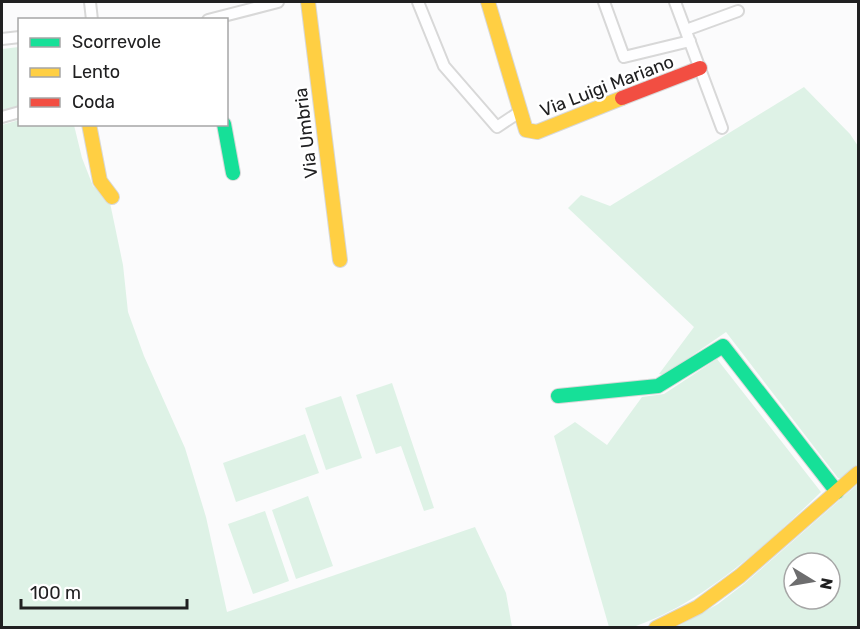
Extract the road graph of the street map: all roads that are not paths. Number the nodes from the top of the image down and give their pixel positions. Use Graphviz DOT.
graph roads {
  1 [pos="90,2"];
  2 [pos="278,2"];
  3 [pos="308,2"];
  4 [pos="418,2"];
  5 [pos="488,2"];
  6 [pos="604,2"];
  7 [pos="675,2"];
  8 [pos="738,11"];
  9 [pos="92,18"];
  10 [pos="216,18"];
  11 [pos="686,30"];
  12 [pos="18,37"];
  13 [pos="2,39"];
  14 [pos="690,41"];
  15 [pos="700,68"];
  16 [pos="521,111"];
  17 [pos="18,113"];
  18 [pos="2,117"];
  19 [pos="89,126"];
  20 [pos="224,126"];
  21 [pos="722,128"];
  22 [pos="233,173"];
  23 [pos="111,197"];
  24 [pos="340,260"];
  25 [pos="558,396"];
  26 [pos="858,473"];
  27 [pos="837,492"];
  28 [pos="656,627"];
  1 -- 9 [label="street"];
  2 -- 10 [label="street"];
  3 -- 24 [label="street, Via Umbria"];
  4 -- 16 [label="street"];
  5 -- 16 [label="street"];
  6 -- 14 [label="street"];
  7 -- 11 [label="street, Via Luigi Mariano"];
  8 -- 11 [label="street"];
  11 -- 14 [label="street, Via Luigi Mariano"];
  12 -- 13 [label="street"];
  14 -- 15 [label="street, Via Luigi Mariano"];
  15 -- 16 [label="street, Via Luigi Mariano"];
  15 -- 21 [label="street, Via Luigi Mariano"];
  17 -- 18 [label="street"];
  19 -- 23 [label="street"];
  20 -- 22 [label="street"];
  25 -- 27 [label="street"];
  26 -- 27 [label="street"];
  27 -- 28 [label="street"];
}
